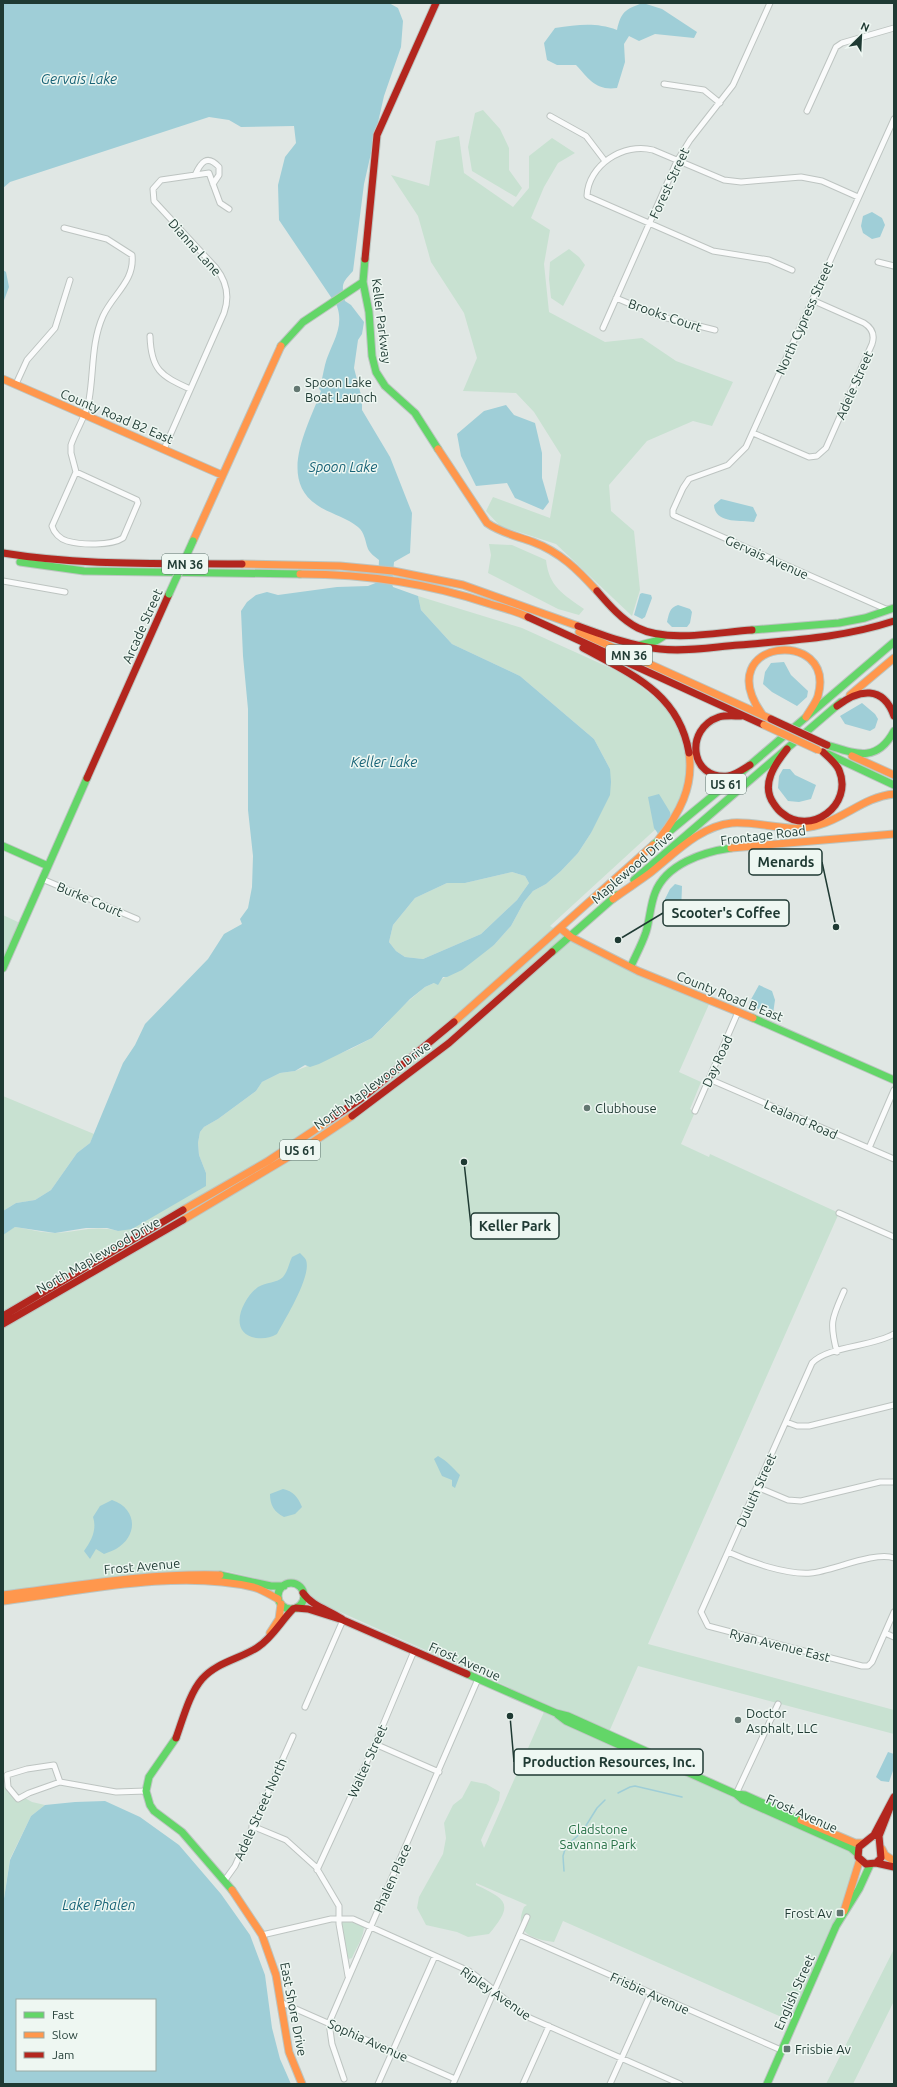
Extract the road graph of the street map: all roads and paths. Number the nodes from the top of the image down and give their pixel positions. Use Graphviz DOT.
graph roads {
  1 [pos="436,3"];
  2 [pos="770,3"];
  3 [pos="894,28"];
  4 [pos="664,84"];
  5 [pos="720,103"];
  6 [pos="807,111"];
  7 [pos="550,116"];
  8 [pos="894,119"];
  9 [pos="605,161"];
  10 [pos="677,161"];
  11 [pos="195,175"];
  12 [pos="213,184"];
  13 [pos="858,197"];
  14 [pos="230,210"];
  15 [pos="650,223"];
  16 [pos="64,228"];
  17 [pos="878,262"];
  18 [pos="894,266"];
  19 [pos="792,270"];
  20 [pos="70,280"];
  21 [pos="362,282"];
  22 [pos="616,298"];
  23 [pos="812,300"];
  24 [pos="603,328"];
  25 [pos="715,330"];
  26 [pos="150,336"];
  27 [pos="3,379"];
  28 [pos="16,384"];
  29 [pos="190,389"];
  30 [pos="84,415"];
  31 [pos="753,432"];
  32 [pos="164,449"];
  33 [pos="76,472"];
  34 [pos="222,475"];
  35 [pos="683,488"];
  36 [pos="3,553"];
  37 [pos="3,559"];
  38 [pos="3,581"];
  39 [pos="65,592"];
  40 [pos="495,595"];
  41 [pos="891,609"];
  42 [pos="522,614"];
  43 [pos="894,621"];
  44 [pos="664,636"];
  45 [pos="894,642"];
  46 [pos="635,645"];
  47 [pos="894,658"];
  48 [pos="837,706"];
  49 [pos="763,715"];
  50 [pos="894,716"];
  51 [pos="806,717"];
  52 [pos="750,718"];
  53 [pos="894,731"];
  54 [pos="827,745"];
  55 [pos="787,749"];
  56 [pos="820,751"];
  57 [pos="750,765"];
  58 [pos="894,776"];
  59 [pos="894,785"];
  60 [pos="894,794"];
  61 [pos="894,834"];
  62 [pos="659,839"];
  63 [pos="3,846"];
  64 [pos="48,866"];
  65 [pos="42,879"];
  66 [pos="613,899"];
  67 [pos="137,919"];
  68 [pos="560,928"];
  69 [pos="571,937"];
  70 [pos="631,966"];
  71 [pos="3,968"];
  72 [pos="738,1012"];
  73 [pos="709,1079"];
  74 [pos="894,1080"];
  75 [pos="894,1090"];
  76 [pos="695,1111"];
  77 [pos="869,1148"];
  78 [pos="894,1159"];
  79 [pos="839,1213"];
  80 [pos="894,1237"];
  81 [pos="844,1291"];
  82 [pos="3,1316"];
  83 [pos="3,1324"];
  84 [pos="894,1334"];
  85 [pos="836,1352"];
  86 [pos="894,1405"];
  87 [pos="786,1422"];
  88 [pos="894,1482"];
  89 [pos="757,1487"];
  90 [pos="728,1552"];
  91 [pos="894,1558"];
  92 [pos="284,1586"];
  93 [pos="303,1593"];
  94 [pos="3,1595"];
  95 [pos="3,1601"];
  96 [pos="279,1602"];
  97 [pos="294,1608"];
  98 [pos="701,1612"];
  99 [pos="894,1612"];
  100 [pos="343,1620"];
  101 [pos="884,1633"];
  102 [pos="894,1637"];
  103 [pos="266,1641"];
  104 [pos="414,1651"];
  105 [pos="478,1679"];
  106 [pos="778,1704"];
  107 [pos="305,1707"];
  108 [pos="293,1736"];
  109 [pos="375,1744"];
  110 [pos="439,1772"];
  111 [pos="60,1782"];
  112 [pos="146,1791"];
  113 [pos="736,1794"];
  114 [pos="893,1798"];
  115 [pos="252,1826"];
  116 [pos="865,1842"];
  117 [pos="881,1848"];
  118 [pos="859,1857"];
  119 [pos="894,1861"];
  120 [pos="873,1864"];
  121 [pos="894,1867"];
  122 [pos="318,1870"];
  123 [pos="225,1880"];
  124 [pos="844,1911"];
  125 [pos="527,1917"];
  126 [pos="339,1919"];
  127 [pos="371,1926"];
  128 [pos="262,1935"];
  129 [pos="519,1935"];
  130 [pos="435,1956"];
  131 [pos="348,1977"];
  132 [pos="494,1990"];
  133 [pos="651,1993"];
  134 [pos="280,2002"];
  135 [pos="329,2023"];
  136 [pos="549,2026"];
  137 [pos="780,2050"];
  138 [pos="392,2051"];
  139 [pos="622,2058"];
  140 [pos="344,2079"];
  141 [pos="454,2082"];
  142 [pos="302,2084"];
  143 [pos="378,2084"];
  144 [pos="523,2084"];
  145 [pos="610,2084"];
  146 [pos="680,2084"];
  147 [pos="767,2084"];
  1 -- 21 [label="main road, Keller Parkway"];
  2 -- 5 [label="street, Forest Street"];
  3 -- 6 [label="street"];
  4 -- 5 [label="street"];
  5 -- 10 [label="street, Forest Street"];
  7 -- 9 [label="street"];
  8 -- 13 [label="street, North Cypress Street"];
  9 -- 10 [label="street"];
  9 -- 15 [label="street"];
  10 -- 13 [label="street"];
  10 -- 15 [label="street, Forest Street"];
  11 -- 12 [label="street, Dianna Lane"];
  11 -- 12 [label="street"];
  11 -- 29 [label="street, Dianna Lane"];
  12 -- 14 [label="street"];
  13 -- 23 [label="street, North Cypress Street"];
  15 -- 19 [label="street"];
  15 -- 22 [label="street, Forest Street"];
  16 -- 30 [label="street"];
  17 -- 18 [label="street"];
  20 -- 28 [label="street"];
  21 -- 34 [label="main road, Arcade Street"];
  21 -- 44 [label="main road, Keller Parkway"];
  22 -- 24 [label="street, Forest Street"];
  22 -- 25 [label="street, Brooks Court"];
  23 -- 31 [label="street, North Cypress Street"];
  23 -- 31 [label="street, Adele Street"];
  26 -- 29 [label="street"];
  27 -- 28 [label="main road, County Road B2 East"];
  28 -- 30 [label="main road, County Road B2 East"];
  29 -- 32 [label="street, Dianna Lane"];
  30 -- 32 [label="main road, County Road B2 East"];
  30 -- 33 [label="street"];
  31 -- 35 [label="street, North Cypress Street"];
  32 -- 34 [label="main road, County Road B2 East"];
  33 -- 33 [label="street"];
  34 -- 64 [label="main road, Arcade Street, bridge"];
  35 -- 41 [label="street, Gervais Avenue"];
  36 -- 40 [label="main road, MN 36"];
  37 -- 42 [label="main road, MN 36"];
  38 -- 39 [label="street"];
  40 -- 46 [label="main road"];
  40 -- 49 [label="main road, MN 36"];
  41 -- 44 [label="main road"];
  42 -- 52 [label="main road, MN 36"];
  42 -- 62 [label="main road"];
  43 -- 46 [label="main road"];
  44 -- 46 [label="main road"];
  45 -- 51 [label="main road, US 61"];
  47 -- 48 [label="main road, US 61"];
  48 -- 50 [label="main road"];
  48 -- 55 [label="main road, US 61"];
  49 -- 51 [label="main road"];
  49 -- 54 [label="main road, MN 36, bridge"];
  51 -- 57 [label="main road, US 61"];
  52 -- 56 [label="main road, MN 36, bridge"];
  52 -- 57 [label="main road"];
  53 -- 54 [label="main road"];
  54 -- 58 [label="main road, MN 36"];
  55 -- 56 [label="main road"];
  55 -- 66 [label="main road, Maplewood Drive / US 61"];
  56 -- 59 [label="main road, MN 36"];
  57 -- 62 [label="main road, US 61"];
  60 -- 66 [label="main road"];
  61 -- 70 [label="main road, Frontage Road"];
  62 -- 68 [label="main road, US 61"];
  63 -- 64 [label="main road"];
  64 -- 65 [label="main road, Arcade Street"];
  65 -- 67 [label="street, Burke Court"];
  65 -- 71 [label="main road, Arcade Street"];
  66 -- 69 [label="main road, Maplewood Drive / US 61"];
  68 -- 69 [label="main road, County Road B East"];
  68 -- 82 [label="main road, North Maplewood Drive / US 61"];
  69 -- 70 [label="main road, County Road B East"];
  69 -- 83 [label="main road, North Maplewood Drive / US 61"];
  70 -- 72 [label="main road, County Road B East"];
  72 -- 73 [label="street, Day Road"];
  72 -- 74 [label="main road, County Road B East"];
  73 -- 76 [label="street, Day Road"];
  73 -- 77 [label="street, Lealand Road"];
  75 -- 77 [label="street"];
  77 -- 78 [label="street, Lealand Road"];
  79 -- 80 [label="street"];
  81 -- 85 [label="street"];
  84 -- 85 [label="street"];
  85 -- 87 [label="street, Duluth Street"];
  86 -- 87 [label="street"];
  87 -- 89 [label="street, Duluth Street"];
  88 -- 89 [label="street"];
  89 -- 90 [label="street, Duluth Street"];
  90 -- 91 [label="street"];
  90 -- 98 [label="street, Duluth Street"];
  92 -- 93 [label="main road"];
  92 -- 94 [label="main road, Frost Avenue"];
  92 -- 96 [label="main road"];
  93 -- 97 [label="main road"];
  93 -- 100 [label="main road, Frost Avenue"];
  95 -- 96 [label="main road, Frost Avenue"];
  96 -- 97 [label="main road"];
  96 -- 103 [label="main road"];
  97 -- 100 [label="main road, Frost Avenue"];
  97 -- 103 [label="main road"];
  98 -- 101 [label="street, Ryan Avenue East"];
  99 -- 101 [label="street"];
  100 -- 104 [label="main road, Frost Avenue"];
  100 -- 107 [label="street"];
  101 -- 102 [label="street"];
  103 -- 112 [label="main road"];
  104 -- 105 [label="main road, Frost Avenue"];
  104 -- 109 [label="street, Walter Street"];
  105 -- 110 [label="street, Phalen Place"];
  105 -- 113 [label="main road, Frost Avenue"];
  106 -- 113 [label="street"];
  108 -- 115 [label="street, Adele Street North"];
  109 -- 110 [label="street"];
  109 -- 122 [label="street, Walter Street"];
  110 -- 127 [label="street, Phalen Place"];
  111 -- 111 [label="street"];
  111 -- 112 [label="street"];
  112 -- 123 [label="main road, East Shore Drive"];
  113 -- 116 [label="main road, Frost Avenue"];
  113 -- 118 [label="main road, Frost Avenue"];
  114 -- 116 [label="main road"];
  114 -- 117 [label="main road"];
  115 -- 122 [label="street"];
  115 -- 123 [label="street, Adele Street North"];
  116 -- 117 [label="main road"];
  116 -- 118 [label="main road"];
  117 -- 119 [label="main road"];
  117 -- 120 [label="main road"];
  118 -- 120 [label="main road"];
  118 -- 124 [label="main road, English Street"];
  120 -- 121 [label="main road"];
  120 -- 124 [label="main road, English Street"];
  122 -- 126 [label="street"];
  123 -- 128 [label="main road, East Shore Drive"];
  124 -- 137 [label="main road, English Street"];
  125 -- 129 [label="street"];
  126 -- 127 [label="street, Ripley Avenue"];
  126 -- 128 [label="street, Ripley Avenue"];
  126 -- 131 [label="street"];
  127 -- 130 [label="street, Ripley Avenue"];
  127 -- 131 [label="street, Phalen Place"];
  128 -- 134 [label="main road, East Shore Drive"];
  129 -- 132 [label="street"];
  129 -- 133 [label="street, Frisbie Avenue"];
  130 -- 132 [label="street, Ripley Avenue"];
  130 -- 138 [label="street"];
  131 -- 135 [label="street, Phalen Place"];
  132 -- 136 [label="street, Ripley Avenue"];
  132 -- 141 [label="street"];
  133 -- 137 [label="street, Frisbie Avenue"];
  133 -- 139 [label="street"];
  134 -- 135 [label="street, Sophia Avenue"];
  134 -- 142 [label="main road, East Shore Drive"];
  135 -- 138 [label="street, Sophia Avenue"];
  135 -- 140 [label="street"];
  136 -- 139 [label="street, Ripley Avenue"];
  136 -- 144 [label="street"];
  137 -- 147 [label="main road, English Street"];
  138 -- 141 [label="street, Sophia Avenue"];
  138 -- 143 [label="street"];
  139 -- 145 [label="street"];
  139 -- 146 [label="street, Ripley Avenue"];
}
